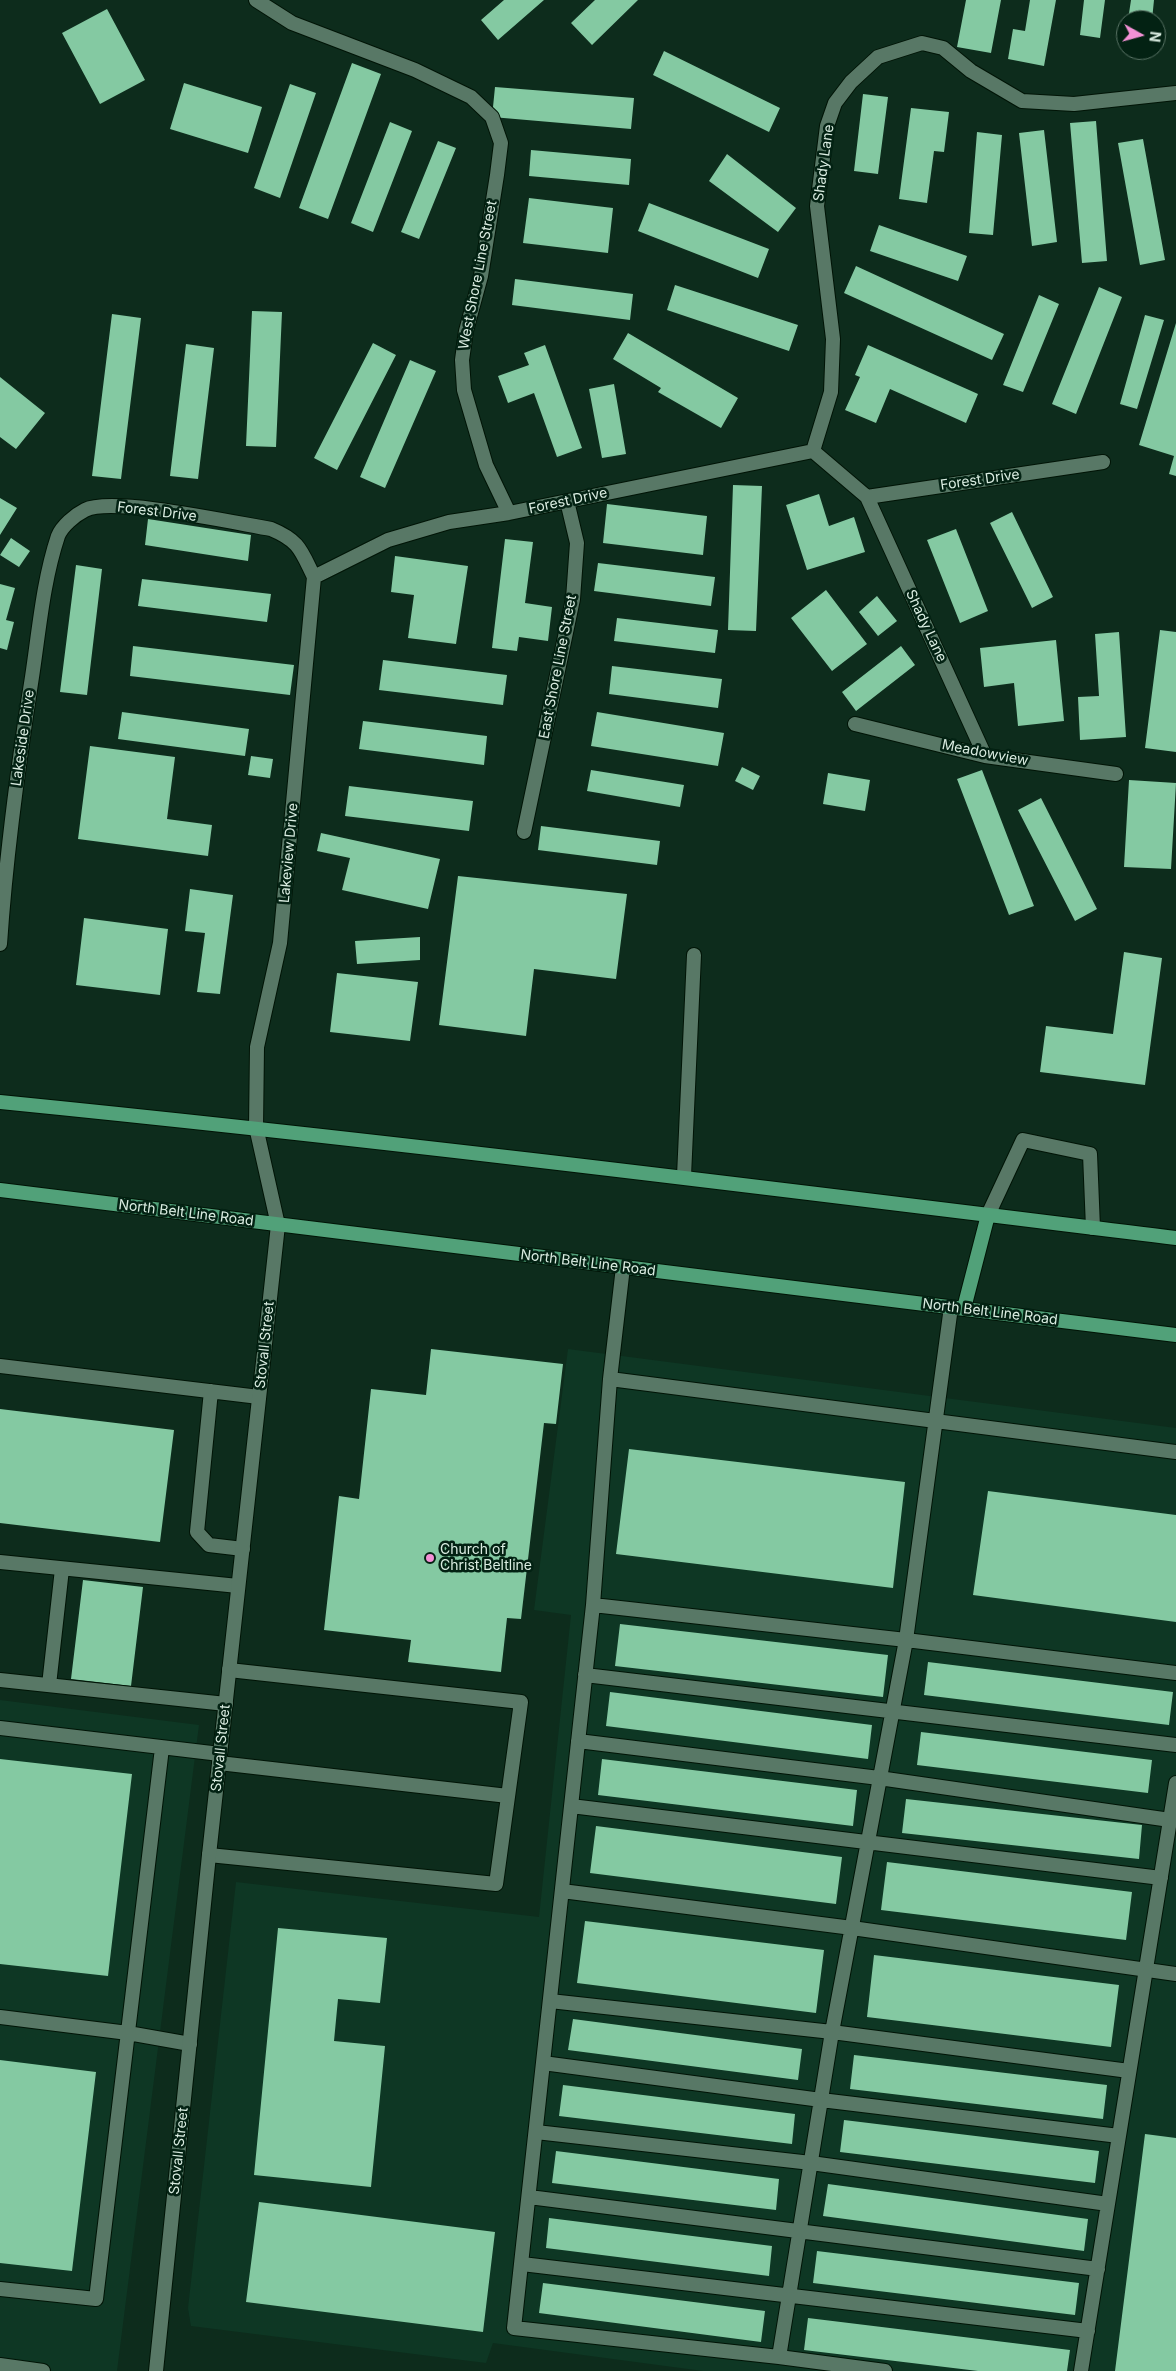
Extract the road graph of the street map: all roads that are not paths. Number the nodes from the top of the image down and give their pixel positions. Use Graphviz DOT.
graph roads {
  1 [pos="256,0"];
  2 [pos="1176,93"];
  3 [pos="814,451"];
  4 [pos="1103,462"];
  5 [pos="867,496"];
  6 [pos="567,501"];
  7 [pos="509,513"];
  8 [pos="59,534"];
  9 [pos="314,577"];
  10 [pos="855,724"];
  11 [pos="985,756"];
  12 [pos="1116,774"];
  13 [pos="524,832"];
  14 [pos="0,944"];
  15 [pos="694,955"];
  16 [pos="0,1102"];
  17 [pos="256,1128"];
  18 [pos="684,1176"];
  19 [pos="0,1190"];
  20 [pos="988,1215"];
  21 [pos="278,1225"];
  22 [pos="1093,1228"];
  23 [pos="1176,1238"];
  24 [pos="623,1267"];
  25 [pos="958,1308"];
  26 [pos="1176,1335"];
  27 [pos="0,1366"];
  28 [pos="610,1379"];
  29 [pos="211,1391"];
  30 [pos="259,1397"];
  31 [pos="936,1421"];
  32 [pos="1176,1452"];
  33 [pos="243,1549"];
  34 [pos="0,1562"];
  35 [pos="62,1569"];
  36 [pos="238,1586"];
  37 [pos="593,1605"];
  38 [pos="906,1640"];
  39 [pos="229,1670"];
  40 [pos="1176,1673"];
  41 [pos="585,1675"];
  42 [pos="0,1680"];
  43 [pos="49,1685"];
  44 [pos="226,1704"];
  45 [pos="893,1710"];
  46 [pos="0,1728"];
  47 [pos="578,1741"];
  48 [pos="1176,1745"];
  49 [pos="162,1748"];
  50 [pos="220,1758"];
  51 [pos="879,1778"];
  52 [pos="1176,1782"];
  53 [pos="508,1796"];
  54 [pos="571,1806"];
  55 [pos="1170,1820"];
  56 [pos="868,1841"];
  57 [pos="209,1855"];
  58 [pos="1161,1878"];
  59 [pos="562,1890"];
  60 [pos="852,1928"];
  61 [pos="1146,1970"];
  62 [pos="1176,1974"];
  63 [pos="550,2001"];
  64 [pos="0,2017"];
  65 [pos="128,2032"];
  66 [pos="832,2032"];
  67 [pos="190,2044"];
  68 [pos="543,2063"];
  69 [pos="1129,2071"];
  70 [pos="822,2100"];
  71 [pos="536,2132"];
  72 [pos="1119,2136"];
  73 [pos="811,2163"];
  74 [pos="529,2197"];
  75 [pos="1108,2204"];
  76 [pos="800,2230"];
  77 [pos="522,2264"];
  78 [pos="1098,2270"];
  79 [pos="0,2289"];
  80 [pos="789,2294"];
  81 [pos="1088,2331"];
  82 [pos="779,2358"];
  83 [pos="0,2365"];
  84 [pos="43,2371"];
  85 [pos="156,2371"];
  86 [pos="885,2371"];
  87 [pos="1081,2371"];
  1 -- 7 [label="street, West Shore Line Street"];
  2 -- 3 [label="street, Shady Lane"];
  3 -- 5 [label="street"];
  3 -- 6 [label="street, Forest Drive"];
  4 -- 5 [label="street, Forest Drive"];
  5 -- 11 [label="street, Shady Lane"];
  6 -- 7 [label="street, Forest Drive"];
  6 -- 13 [label="street, East Shore Line Street"];
  7 -- 9 [label="street, Forest Drive"];
  8 -- 9 [label="street, Forest Drive"];
  8 -- 14 [label="street, Lakeside Drive"];
  9 -- 17 [label="street, Lakeview Drive"];
  10 -- 11 [label="street, Meadowview"];
  11 -- 12 [label="street, Meadowview"];
  15 -- 18 [label="street"];
  16 -- 17 [label="main road"];
  17 -- 18 [label="main road"];
  17 -- 21 [label="street, Stovall Street"];
  18 -- 20 [label="main road"];
  19 -- 21 [label="main road, North Belt Line Road"];
  20 -- 22 [label="main road"];
  20 -- 22 [label="street"];
  20 -- 25 [label="main road"];
  21 -- 24 [label="main road, North Belt Line Road"];
  21 -- 30 [label="street, Stovall Street"];
  22 -- 23 [label="main road"];
  24 -- 25 [label="main road, North Belt Line Road"];
  24 -- 28 [label="street"];
  25 -- 26 [label="main road, North Belt Line Road"];
  25 -- 31 [label="street"];
  27 -- 29 [label="street"];
  28 -- 31 [label="street"];
  28 -- 37 [label="street"];
  29 -- 30 [label="street"];
  29 -- 33 [label="street"];
  30 -- 33 [label="street, Stovall Street"];
  31 -- 32 [label="street"];
  31 -- 38 [label="street"];
  33 -- 36 [label="street, Stovall Street"];
  34 -- 35 [label="street"];
  35 -- 36 [label="street"];
  35 -- 43 [label="street"];
  36 -- 39 [label="street, Stovall Street"];
  37 -- 38 [label="street"];
  37 -- 41 [label="street"];
  38 -- 40 [label="street"];
  38 -- 45 [label="street"];
  39 -- 44 [label="street, Stovall Street"];
  39 -- 53 [label="street"];
  41 -- 45 [label="street"];
  41 -- 47 [label="street"];
  42 -- 43 [label="street"];
  43 -- 44 [label="street"];
  44 -- 50 [label="street, Stovall Street"];
  45 -- 48 [label="street"];
  45 -- 51 [label="street"];
  46 -- 49 [label="street"];
  47 -- 51 [label="street"];
  47 -- 54 [label="street"];
  49 -- 50 [label="street"];
  49 -- 65 [label="street"];
  50 -- 53 [label="street"];
  50 -- 57 [label="street, Stovall Street"];
  51 -- 55 [label="street"];
  51 -- 56 [label="street"];
  52 -- 55 [label="street"];
  53 -- 57 [label="street"];
  54 -- 56 [label="street"];
  54 -- 59 [label="street"];
  55 -- 58 [label="street"];
  56 -- 58 [label="street"];
  56 -- 60 [label="street"];
  57 -- 67 [label="street, Stovall Street"];
  58 -- 61 [label="street"];
  59 -- 60 [label="street"];
  59 -- 63 [label="street"];
  60 -- 61 [label="street"];
  60 -- 66 [label="street"];
  61 -- 62 [label="street"];
  61 -- 69 [label="street"];
  63 -- 66 [label="street"];
  63 -- 68 [label="street"];
  64 -- 65 [label="street"];
  65 -- 67 [label="street"];
  65 -- 79 [label="street"];
  66 -- 69 [label="street"];
  66 -- 70 [label="street"];
  67 -- 85 [label="street, Stovall Street"];
  68 -- 70 [label="street"];
  68 -- 71 [label="street"];
  69 -- 72 [label="street"];
  70 -- 72 [label="street"];
  70 -- 73 [label="street"];
  71 -- 73 [label="street"];
  71 -- 74 [label="street"];
  72 -- 75 [label="street"];
  73 -- 75 [label="street"];
  73 -- 76 [label="street"];
  74 -- 76 [label="street"];
  74 -- 77 [label="street"];
  75 -- 78 [label="street"];
  76 -- 78 [label="street"];
  76 -- 80 [label="street"];
  77 -- 80 [label="street"];
  77 -- 82 [label="street"];
  78 -- 81 [label="street"];
  80 -- 81 [label="street"];
  80 -- 82 [label="street"];
  81 -- 87 [label="street"];
  82 -- 86 [label="street"];
  83 -- 84 [label="street"];
}
